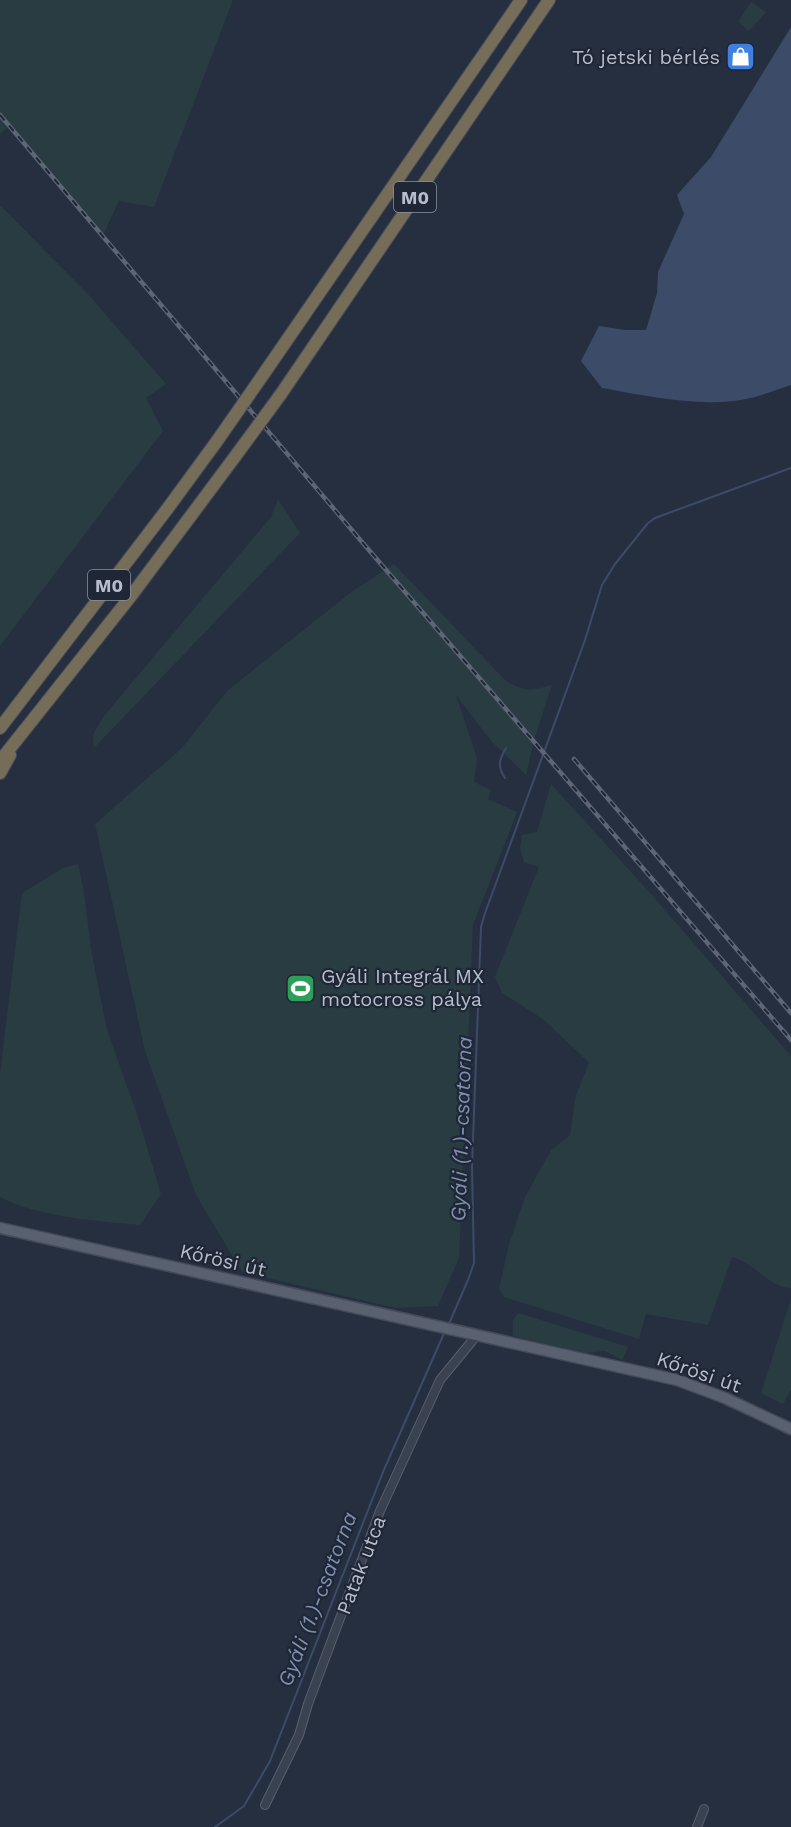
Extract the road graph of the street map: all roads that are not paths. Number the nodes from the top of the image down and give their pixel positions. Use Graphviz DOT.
graph roads {
  1 [pos="520,0"];
  2 [pos="549,0"];
  3 [pos="0,728"];
  4 [pos="17,741"];
  5 [pos="0,761"];
  6 [pos="0,773"];
  7 [pos="0,1228"];
  8 [pos="477,1335"];
  9 [pos="791,1429"];
  10 [pos="265,1805"];
  11 [pos="704,1809"];
  12 [pos="697,1827"];
  1 -- 3 [label="highway, M0, bridge"];
  2 -- 4 [label="highway, M0, bridge"];
  4 -- 5 [label="highway, M0"];
  4 -- 6 [label="highway"];
  7 -- 8 [label="main road, Kőrösi út"];
  8 -- 9 [label="main road, Kőrösi út"];
  8 -- 10 [label="street, Patak utca"];
  11 -- 12 [label="street"];
}
